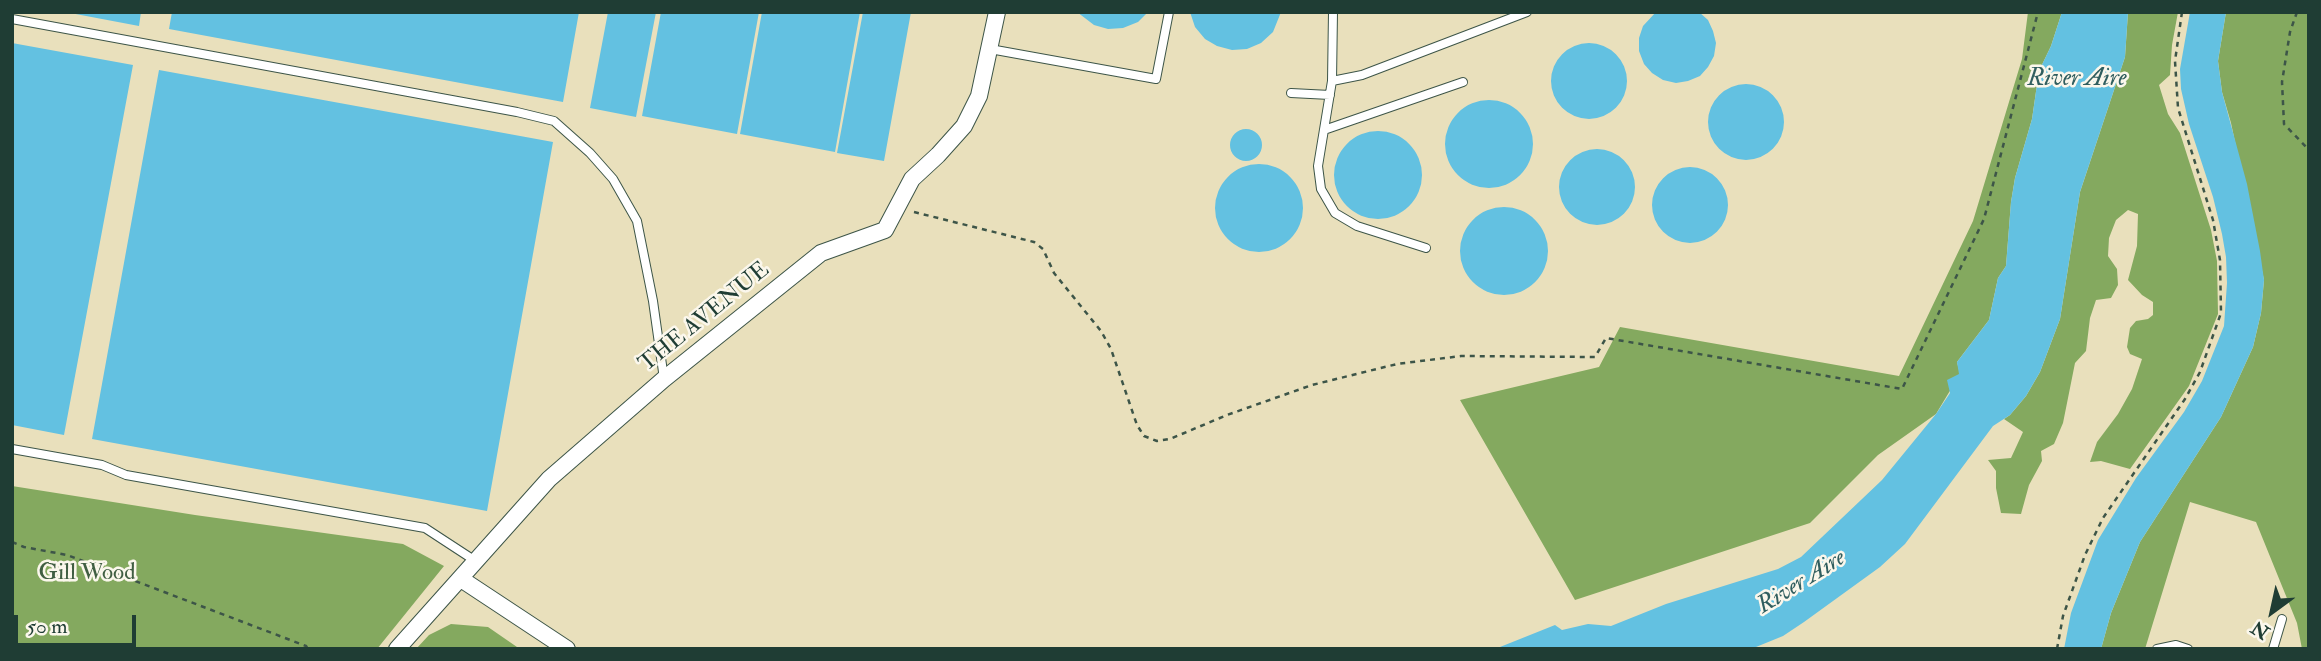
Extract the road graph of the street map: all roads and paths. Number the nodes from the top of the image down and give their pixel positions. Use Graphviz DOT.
graph roads {
  1 [pos="997,12"];
  2 [pos="1169,12"];
  3 [pos="1333,12"];
  4 [pos="1527,12"];
  5 [pos="2038,12"];
  6 [pos="2182,12"];
  7 [pos="2297,12"];
  8 [pos="12,19"];
  9 [pos="990,49"];
  10 [pos="1332,81"];
  11 [pos="1462,82"];
  12 [pos="1291,93"];
  13 [pos="1330,95"];
  14 [pos="1324,130"];
  15 [pos="2309,150"];
  16 [pos="896,208"];
  17 [pos="1426,247"];
  18 [pos="664,379"];
  19 [pos="12,449"];
  20 [pos="12,542"];
  21 [pos="477,562"];
  22 [pos="461,579"];
  23 [pos="2282,619"];
  24 [pos="308,649"];
  25 [pos="397,649"];
  26 [pos="567,649"];
  27 [pos="2057,649"];
  28 [pos="2157,649"];
  29 [pos="2188,649"];
  30 [pos="2273,649"];
  1 -- 9 [label="street, THE AVENUE"];
  2 -- 9 [label="lane"];
  3 -- 10 [label="lane"];
  4 -- 10 [label="lane"];
  5 -- 16 [label="path"];
  6 -- 27 [label="path"];
  7 -- 15 [label="path"];
  8 -- 18 [label="lane"];
  9 -- 16 [label="street, THE AVENUE"];
  10 -- 13 [label="lane"];
  11 -- 14 [label="lane"];
  12 -- 13 [label="lane"];
  13 -- 14 [label="lane"];
  14 -- 17 [label="lane"];
  16 -- 18 [label="street, THE AVENUE"];
  18 -- 21 [label="street, THE AVENUE"];
  19 -- 21 [label="lane"];
  20 -- 24 [label="path"];
  21 -- 22 [label="street, THE AVENUE"];
  22 -- 25 [label="street, THE AVENUE"];
  22 -- 26 [label="street"];
  23 -- 30 [label="lane"];
  28 -- 29 [label="lane"];
}
